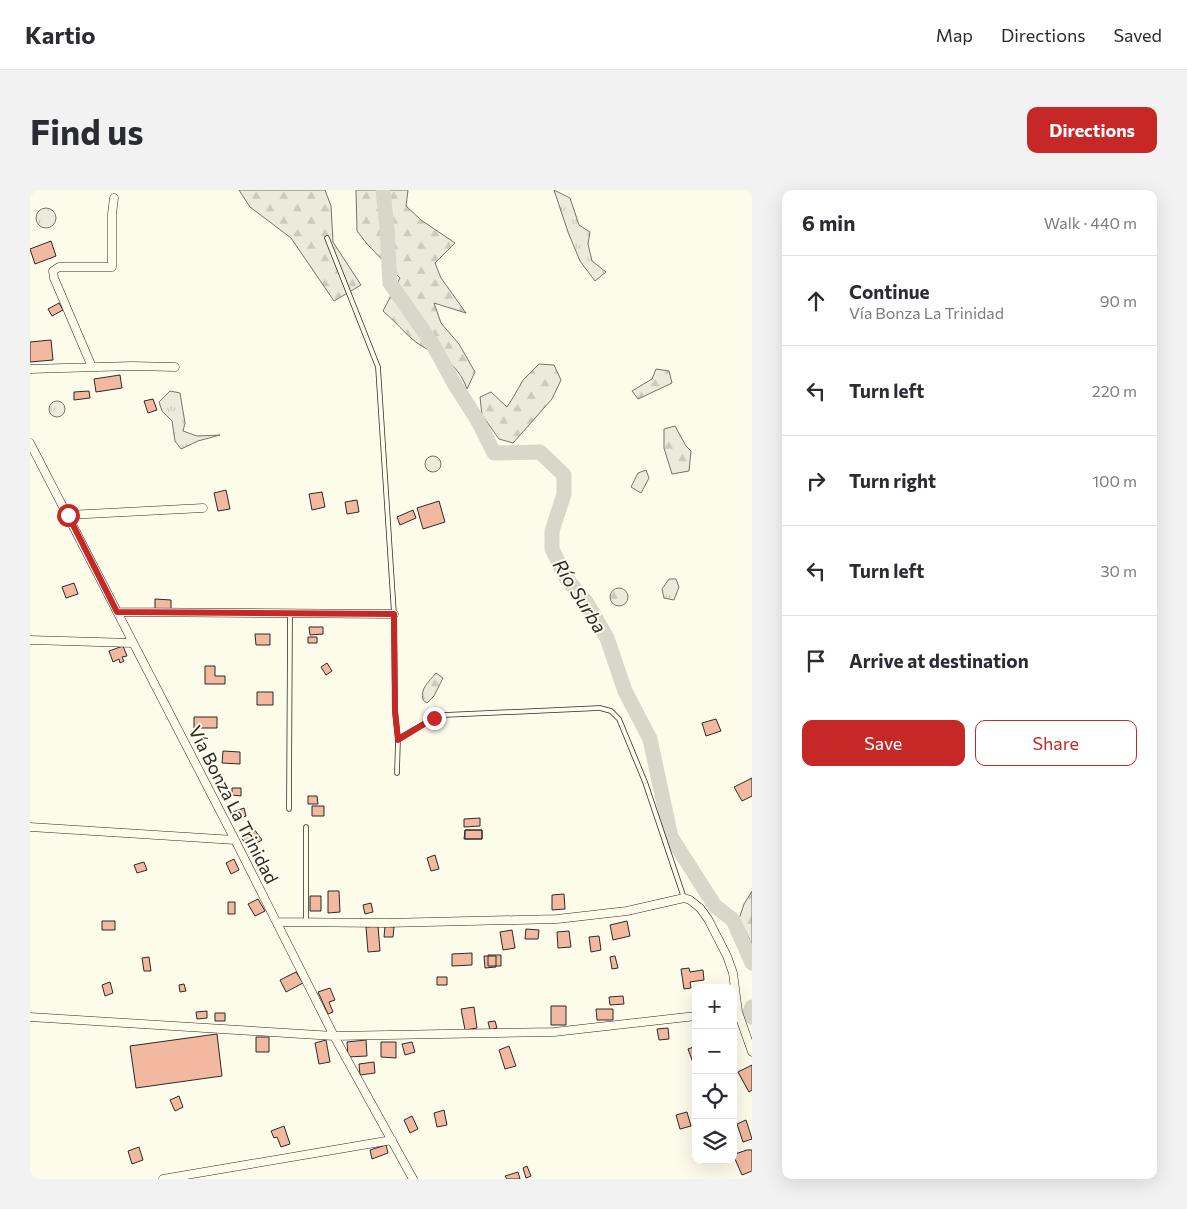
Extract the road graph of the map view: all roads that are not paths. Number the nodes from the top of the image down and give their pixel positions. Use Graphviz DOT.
graph roads {
  1 [pos="114,198"];
  2 [pos="327,238"];
  3 [pos="92,367"];
  4 [pos="175,367"];
  5 [pos="30,369"];
  6 [pos="30,443"];
  7 [pos="204,508"];
  8 [pos="68,515"];
  9 [pos="117,612"];
  10 [pos="290,612"];
  11 [pos="394,614"];
  12 [pos="30,640"];
  13 [pos="132,642"];
  14 [pos="398,740"];
  15 [pos="397,773"];
  16 [pos="289,810"];
  17 [pos="30,827"];
  18 [pos="306,827"];
  19 [pos="235,840"];
  20 [pos="684,898"];
  21 [pos="277,922"];
  22 [pos="306,922"];
  23 [pos="734,984"];
  24 [pos="737,1014"];
  25 [pos="692,1016"];
  26 [pos="30,1017"];
  27 [pos="334,1036"];
  28 [pos="752,1052"];
  29 [pos="392,1140"];
  30 [pos="163,1179"];
  31 [pos="413,1179"];
  1 -- 3 [label="street"];
  2 -- 11 [label="lane"];
  3 -- 4 [label="street"];
  3 -- 5 [label="street"];
  6 -- 8 [label="street, Vía Bonza La Trinidad"];
  7 -- 8 [label="street"];
  8 -- 9 [label="street, Vía Bonza La Trinidad"];
  9 -- 10 [label="street"];
  9 -- 13 [label="street, Vía Bonza La Trinidad"];
  10 -- 11 [label="street"];
  10 -- 16 [label="lane"];
  11 -- 14 [label="lane"];
  12 -- 13 [label="street"];
  13 -- 19 [label="street, Vía Bonza La Trinidad"];
  14 -- 15 [label="lane"];
  14 -- 20 [label="lane"];
  17 -- 19 [label="street"];
  18 -- 22 [label="lane"];
  19 -- 21 [label="street, Vía Bonza La Trinidad"];
  20 -- 22 [label="street"];
  20 -- 23 [label="street"];
  21 -- 22 [label="street"];
  21 -- 27 [label="street, Vía Bonza La Trinidad"];
  24 -- 28 [label="street"];
  25 -- 27 [label="street"];
  26 -- 27 [label="street"];
  27 -- 29 [label="street, Vía Bonza La Trinidad"];
  29 -- 30 [label="street"];
  29 -- 31 [label="street, Vía Bonza La Trinidad"];
}
